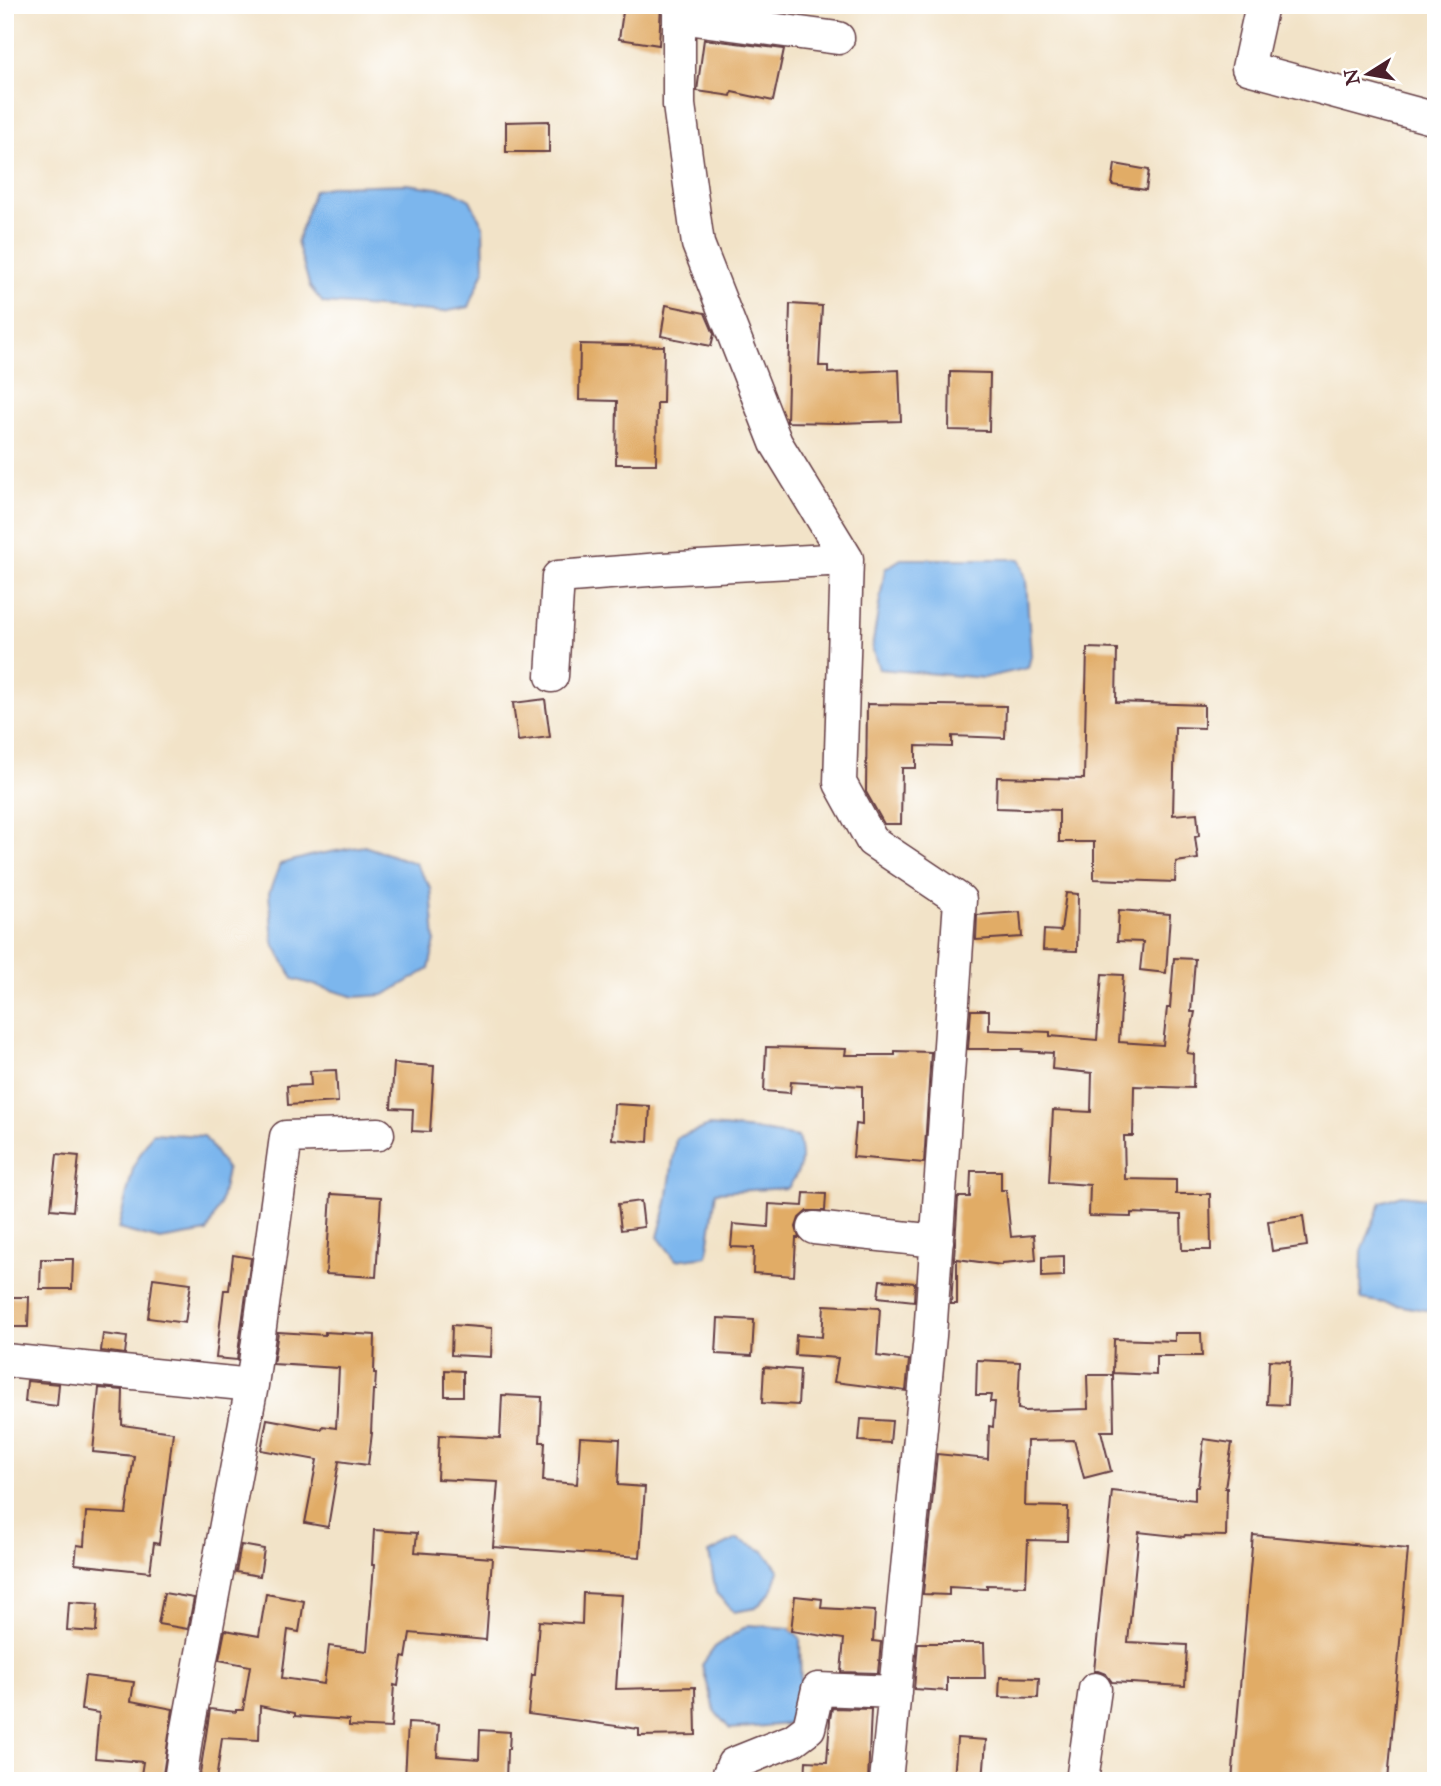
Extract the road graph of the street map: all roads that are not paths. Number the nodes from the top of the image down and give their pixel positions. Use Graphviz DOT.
graph roads {
  1 [pos="1262,5"];
  2 [pos="680,11"];
  3 [pos="838,38"];
  4 [pos="1436,119"];
  5 [pos="847,559"];
  6 [pos="552,676"];
  7 [pos="378,1133"];
  8 [pos="814,1228"];
  9 [pos="937,1241"];
  10 [pos="5,1360"];
  11 [pos="252,1385"];
  12 [pos="1095,1689"];
  13 [pos="895,1692"];
  14 [pos="180,1781"];
  15 [pos="726,1781"];
  16 [pos="886,1781"];
  17 [pos="1082,1781"];
  1 -- 4 [label="street"];
  2 -- 3 [label="street"];
  2 -- 5 [label="street"];
  5 -- 6 [label="street"];
  5 -- 9 [label="street"];
  7 -- 11 [label="street"];
  8 -- 9 [label="street"];
  9 -- 13 [label="street"];
  10 -- 11 [label="street"];
  11 -- 14 [label="street"];
  12 -- 17 [label="street"];
  13 -- 15 [label="street"];
  13 -- 16 [label="street"];
}
